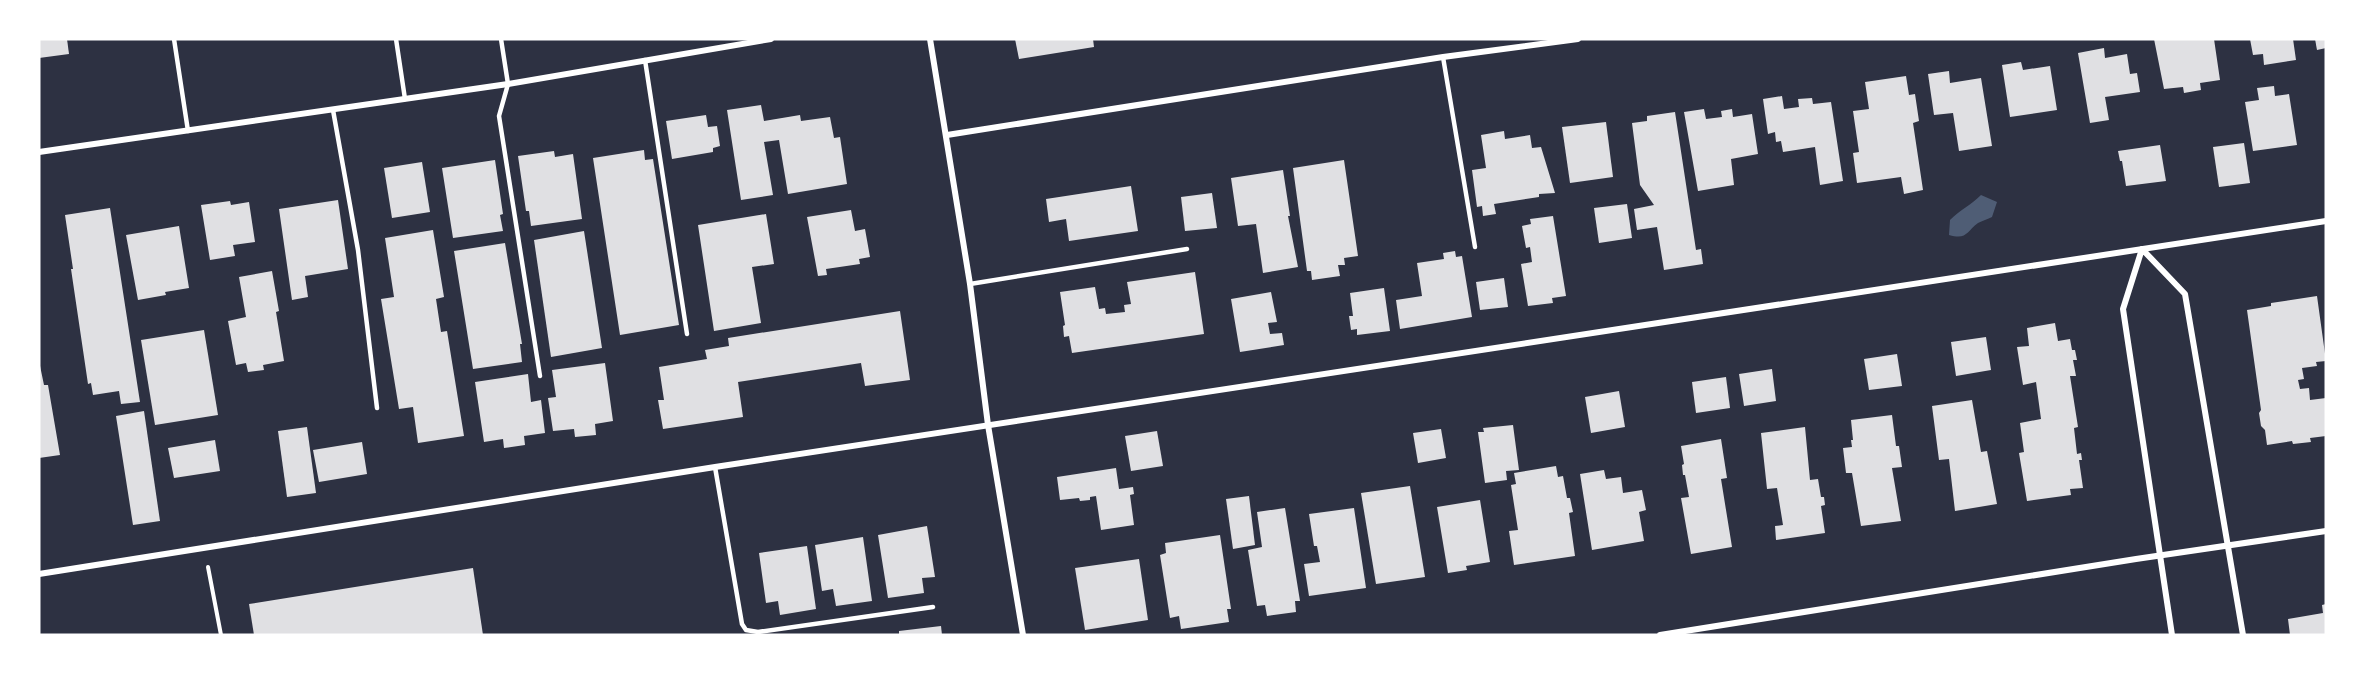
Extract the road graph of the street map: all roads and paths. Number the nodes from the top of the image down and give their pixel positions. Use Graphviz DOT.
graph roads {
  1 [pos="174,39"];
  2 [pos="396,39"];
  3 [pos="501,39"];
  4 [pos="771,39"];
  5 [pos="930,39"];
  6 [pos="1578,39"];
  7 [pos="1443,57"];
  8 [pos="645,60"];
  9 [pos="507,84"];
  10 [pos="405,99"];
  11 [pos="333,110"];
  12 [pos="188,131"];
  13 [pos="947,135"];
  14 [pos="39,152"];
  15 [pos="2326,221"];
  16 [pos="1475,248"];
  17 [pos="1187,249"];
  18 [pos="2142,249"];
  19 [pos="970,284"];
  20 [pos="687,334"];
  21 [pos="540,376"];
  22 [pos="377,408"];
  23 [pos="988,425"];
  24 [pos="715,467"];
  25 [pos="2326,531"];
  26 [pos="2229,545"];
  27 [pos="205,548"];
  28 [pos="2160,556"];
  29 [pos="39,574"];
  30 [pos="933,607"];
  31 [pos="221,635"];
  32 [pos="1023,635"];
  33 [pos="1660,635"];
  34 [pos="2172,635"];
  35 [pos="2243,635"];
  1 -- 12 [label="lane"];
  2 -- 10 [label="lane"];
  3 -- 9 [label="lane"];
  4 -- 8 [label="street"];
  5 -- 13 [label="street"];
  6 -- 7 [label="street"];
  7 -- 13 [label="street"];
  7 -- 16 [label="lane"];
  8 -- 9 [label="street"];
  8 -- 20 [label="lane"];
  9 -- 10 [label="street"];
  9 -- 21 [label="lane"];
  10 -- 11 [label="street"];
  11 -- 12 [label="street"];
  11 -- 22 [label="lane"];
  12 -- 14 [label="street"];
  13 -- 19 [label="street"];
  15 -- 18 [label="street"];
  17 -- 19 [label="lane"];
  18 -- 23 [label="street"];
  18 -- 26 [label="street"];
  18 -- 28 [label="street"];
  19 -- 23 [label="street"];
  23 -- 24 [label="street"];
  23 -- 32 [label="street"];
  24 -- 27 [label="street"];
  24 -- 30 [label="lane"];
  25 -- 26 [label="street"];
  26 -- 28 [label="street"];
  26 -- 35 [label="street"];
  27 -- 29 [label="street"];
  27 -- 31 [label="path"];
  28 -- 33 [label="street"];
  28 -- 34 [label="street"];
}
